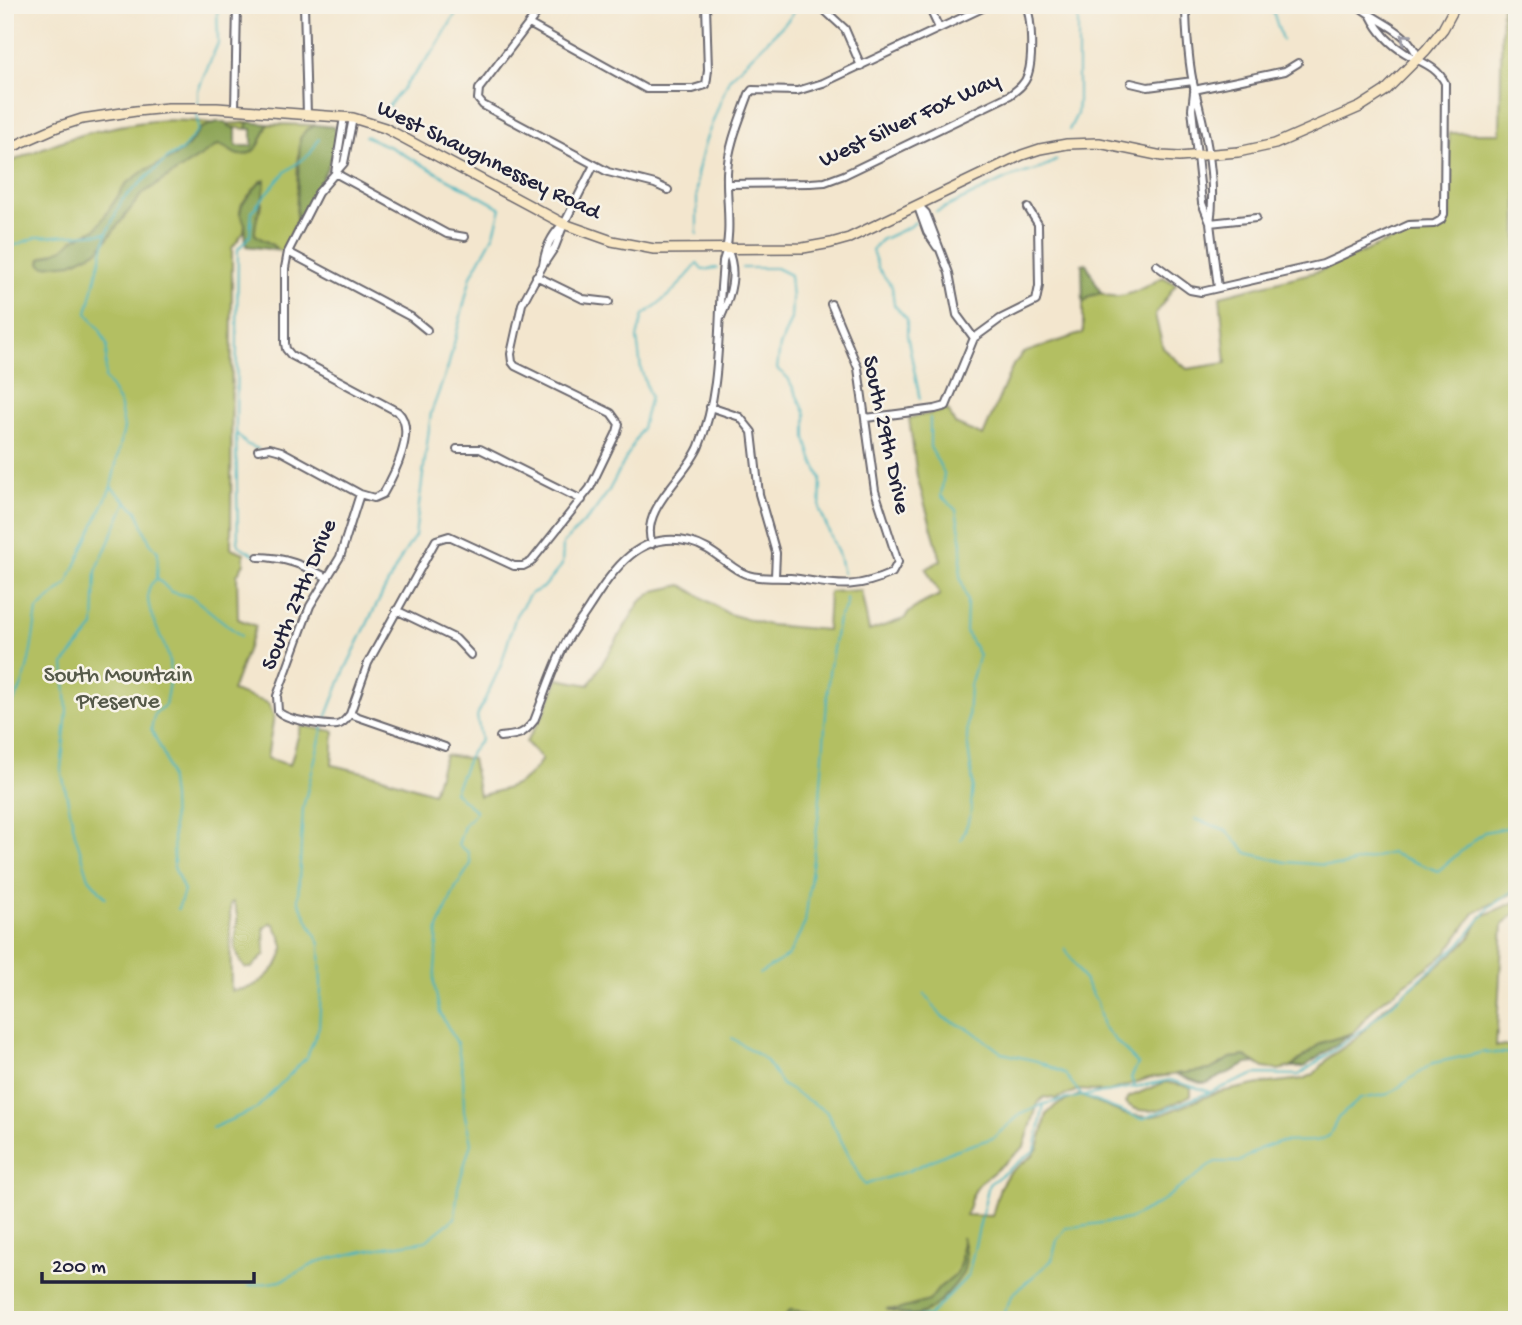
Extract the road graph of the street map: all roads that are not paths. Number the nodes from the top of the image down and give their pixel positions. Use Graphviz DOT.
graph roads {
  1 [pos="237,5"];
  2 [pos="304,5"];
  3 [pos="542,5"];
  4 [pos="706,5"];
  5 [pos="819,5"];
  6 [pos="928,5"];
  7 [pos="989,5"];
  8 [pos="1026,5"];
  9 [pos="1186,5"];
  10 [pos="1357,5"];
  11 [pos="1456,5"];
  12 [pos="1371,16"];
  13 [pos="529,24"];
  14 [pos="939,28"];
  15 [pos="1418,58"];
  16 [pos="1298,63"];
  17 [pos="861,66"];
  18 [pos="1193,81"];
  19 [pos="1130,83"];
  20 [pos="1194,90"];
  21 [pos="235,110"];
  22 [pos="307,115"];
  23 [pos="349,118"];
  24 [pos="1203,125"];
  25 [pos="1194,126"];
  26 [pos="5,150"];
  27 [pos="337,151"];
  28 [pos="346,153"];
  29 [pos="1208,155"];
  30 [pos="1197,156"];
  31 [pos="594,165"];
  32 [pos="335,173"];
  33 [pos="728,184"];
  34 [pos="1212,188"];
  35 [pos="1201,189"];
  36 [pos="668,190"];
  37 [pos="918,205"];
  38 [pos="1028,208"];
  39 [pos="1256,218"];
  40 [pos="1210,223"];
  41 [pos="564,224"];
  42 [pos="465,237"];
  43 [pos="727,249"];
  44 [pos="288,252"];
  45 [pos="1156,265"];
  46 [pos="536,276"];
  47 [pos="722,282"];
  48 [pos="732,283"];
  49 [pos="1218,288"];
  50 [pos="609,302"];
  51 [pos="831,304"];
  52 [pos="720,320"];
  53 [pos="427,330"];
  54 [pos="974,338"];
  55 [pos="709,407"];
  56 [pos="866,418"];
  57 [pos="457,449"];
  58 [pos="258,450"];
  59 [pos="360,494"];
  60 [pos="582,500"];
  61 [pos="652,544"];
  62 [pos="258,557"];
  63 [pos="328,578"];
  64 [pos="775,578"];
  65 [pos="396,610"];
  66 [pos="471,655"];
  67 [pos="350,714"];
  68 [pos="500,737"];
  69 [pos="445,747"];
  1 -- 21 [label="street"];
  2 -- 22 [label="street"];
  3 -- 13 [label="street"];
  4 -- 13 [label="street"];
  5 -- 17 [label="street"];
  6 -- 14 [label="street"];
  7 -- 14 [label="street"];
  8 -- 33 [label="street, West Silver Fox Way"];
  9 -- 18 [label="street"];
  10 -- 12 [label="street"];
  11 -- 15 [label="street, West Shaughnessey Road"];
  12 -- 15 [label="street"];
  15 -- 12 [label="street, one-way"];
  13 -- 31 [label="street"];
  14 -- 17 [label="street"];
  15 -- 29 [label="street, West Shaughnessey Road"];
  15 -- 49 [label="street"];
  16 -- 20 [label="street"];
  17 -- 33 [label="street"];
  18 -- 19 [label="street"];
  18 -- 20 [label="street"];
  20 -- 24 [label="street"];
  20 -- 25 [label="street"];
  21 -- 22 [label="street, West Shaughnessey Road"];
  21 -- 26 [label="street, West Shaughnessey Road"];
  22 -- 23 [label="street, West Shaughnessey Road"];
  23 -- 27 [label="street"];
  23 -- 28 [label="street"];
  23 -- 41 [label="street, West Shaughnessey Road"];
  24 -- 25 [label="street"];
  24 -- 29 [label="street"];
  25 -- 30 [label="street"];
  27 -- 28 [label="street"];
  27 -- 32 [label="street"];
  28 -- 32 [label="street"];
  29 -- 30 [label="street, West Shaughnessey Road"];
  29 -- 34 [label="street"];
  30 -- 35 [label="street"];
  30 -- 37 [label="street, West Shaughnessey Road"];
  31 -- 36 [label="street"];
  31 -- 41 [label="street"];
  32 -- 42 [label="street"];
  32 -- 44 [label="street"];
  33 -- 43 [label="street"];
  34 -- 35 [label="street"];
  34 -- 40 [label="street"];
  35 -- 40 [label="street"];
  37 -- 43 [label="street, West Shaughnessey Road"];
  37 -- 54 [label="street"];
  38 -- 54 [label="street"];
  39 -- 40 [label="street"];
  40 -- 49 [label="street"];
  41 -- 43 [label="street, West Shaughnessey Road"];
  41 -- 46 [label="street"];
  43 -- 47 [label="street"];
  43 -- 48 [label="street"];
  44 -- 53 [label="street"];
  44 -- 59 [label="street"];
  45 -- 49 [label="street"];
  46 -- 50 [label="street"];
  46 -- 60 [label="street"];
  47 -- 48 [label="street"];
  47 -- 52 [label="street"];
  48 -- 52 [label="street"];
  51 -- 56 [label="street, South 29th Drive"];
  52 -- 55 [label="street"];
  54 -- 56 [label="street"];
  55 -- 61 [label="street"];
  55 -- 64 [label="street"];
  56 -- 64 [label="street, South 29th Drive"];
  57 -- 60 [label="street"];
  58 -- 59 [label="street"];
  59 -- 63 [label="street, South 27th Drive"];
  60 -- 65 [label="street"];
  61 -- 64 [label="street"];
  61 -- 68 [label="street"];
  62 -- 63 [label="street"];
  63 -- 67 [label="street, South 27th Drive"];
  65 -- 66 [label="street"];
  65 -- 67 [label="street"];
  67 -- 69 [label="street"];
}
